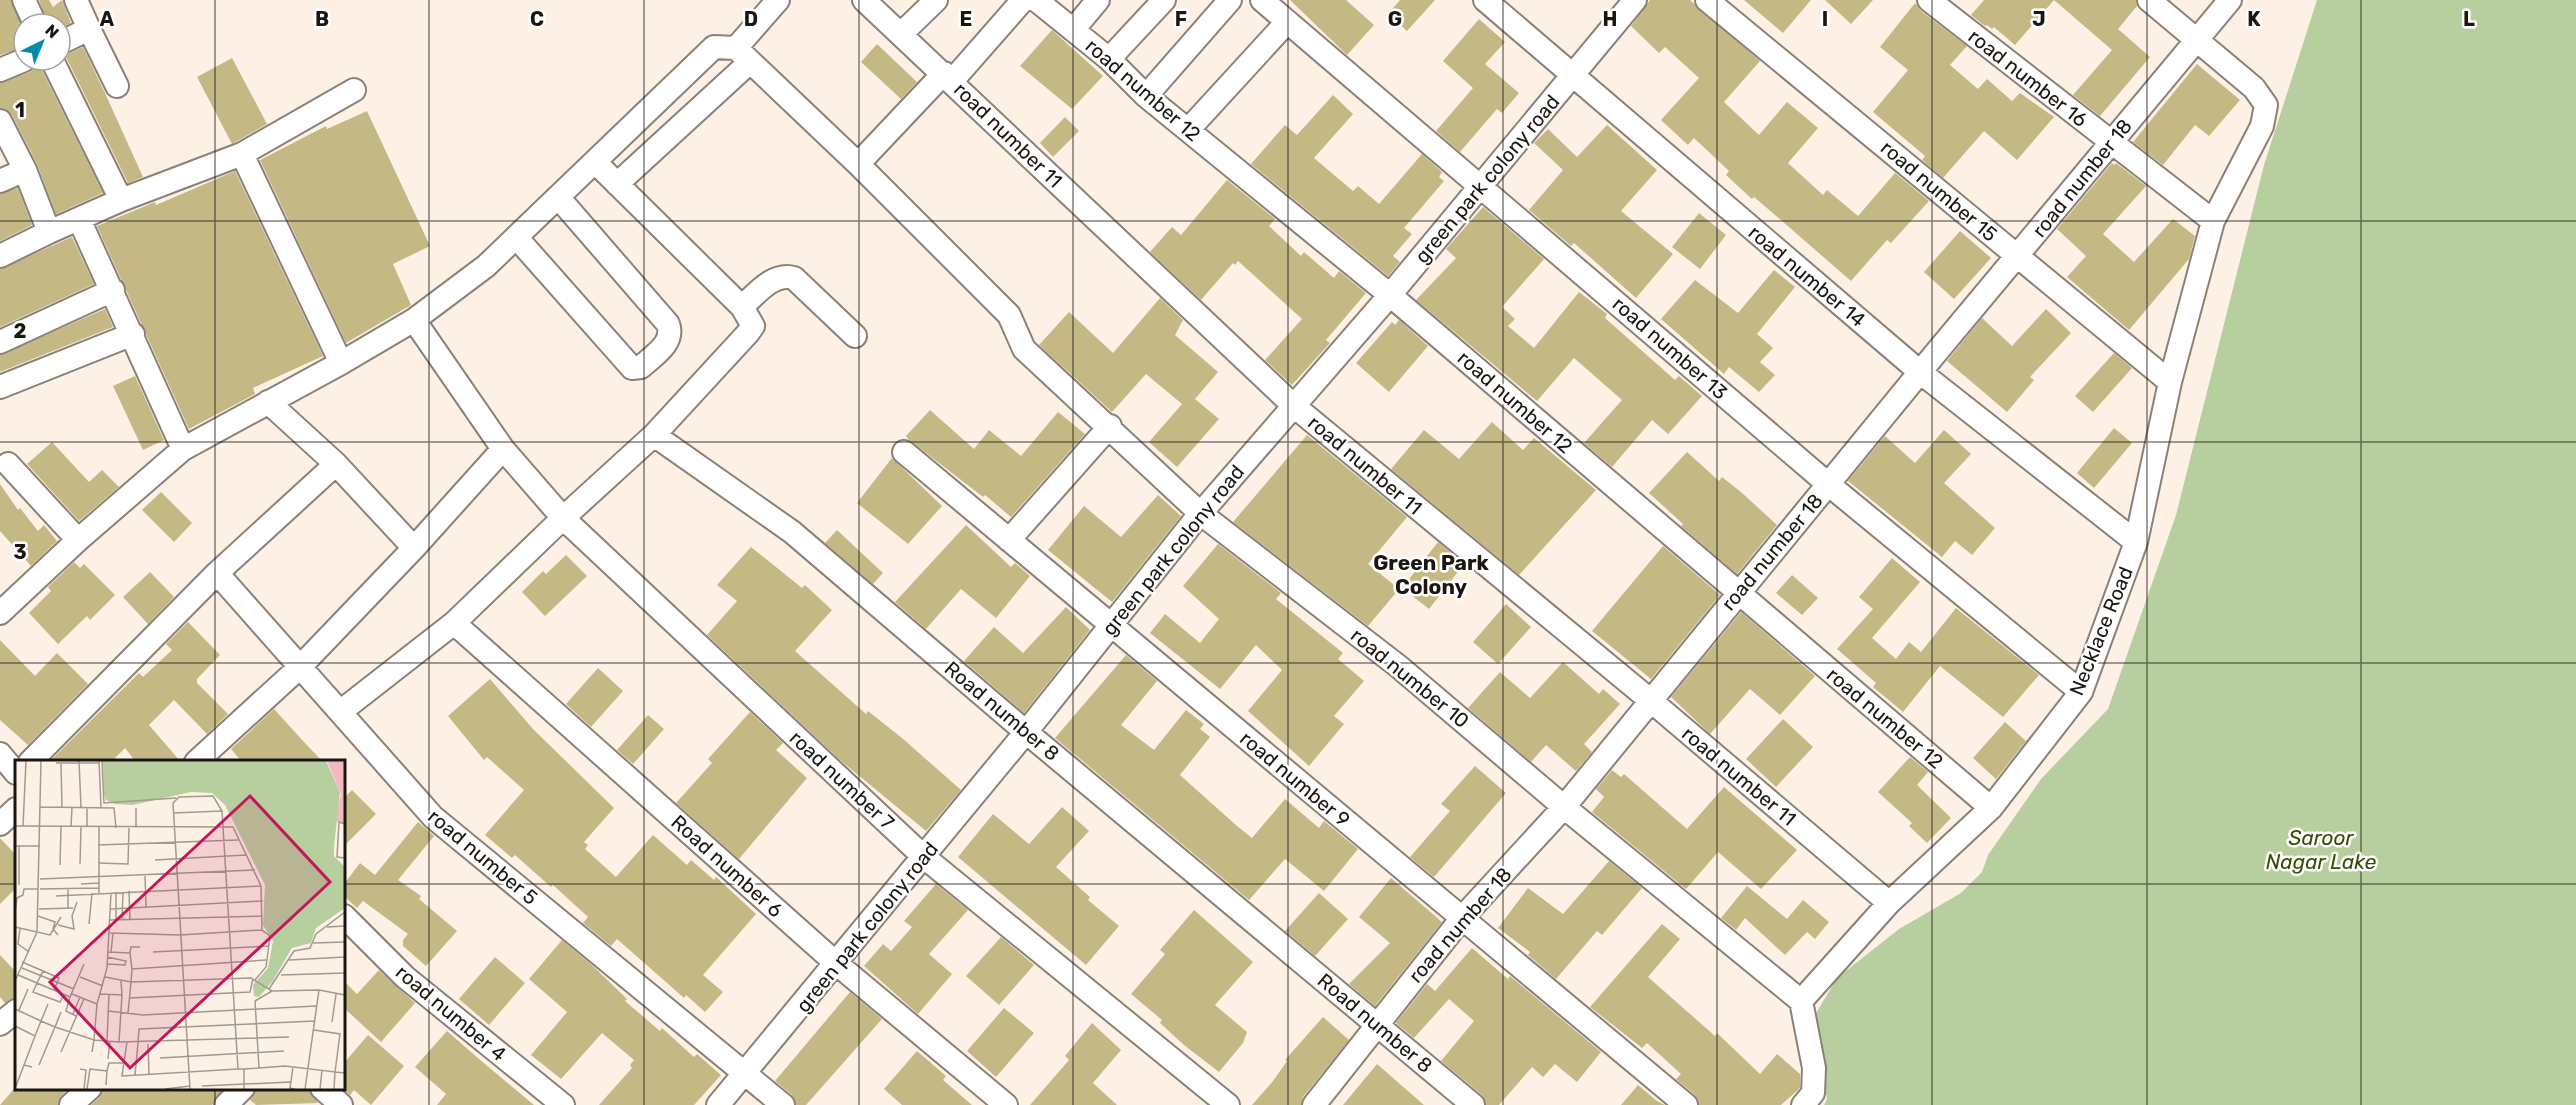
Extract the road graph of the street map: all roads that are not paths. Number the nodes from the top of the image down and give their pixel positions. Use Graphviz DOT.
graph roads {
  1 [pos="76,0"];
  2 [pos="778,0"];
  3 [pos="864,0"];
  4 [pos="936,0"];
  5 [pos="1023,0"];
  6 [pos="1036,0"];
  7 [pos="1098,0"];
  8 [pos="1164,0"];
  9 [pos="1230,0"];
  10 [pos="1262,0"];
  11 [pos="1485,0"];
  12 [pos="1635,0"];
  13 [pos="1707,0"];
  14 [pos="1929,0"];
  15 [pos="2149,0"];
  16 [pos="2230,0"];
  17 [pos="1287,22"];
  18 [pos="89,29"];
  19 [pos="1073,30"];
  20 [pos="901,34"];
  21 [pos="72,37"];
  22 [pos="2197,41"];
  23 [pos="743,55"];
  24 [pos="1109,59"];
  25 [pos="58,72"];
  26 [pos="1572,76"];
  27 [pos="948,77"];
  28 [pos="117,86"];
  29 [pos="354,90"];
  30 [pos="1146,96"];
  31 [pos="0,121"];
  32 [pos="1188,130"];
  33 [pos="2111,142"];
  34 [pos="242,154"];
  35 [pos="595,162"];
  36 [pos="858,164"];
  37 [pos="25,170"];
  38 [pos="0,181"];
  39 [pos="617,184"];
  40 [pos="1481,187"];
  41 [pos="558,197"];
  42 [pos="121,200"];
  43 [pos="79,219"];
  44 [pos="2213,221"];
  45 [pos="49,232"];
  46 [pos="516,237"];
  47 [pos="0,256"];
  48 [pos="2018,256"];
  49 [pos="113,290"];
  50 [pos="1390,295"];
  51 [pos="742,307"];
  52 [pos="414,320"];
  53 [pos="133,334"];
  54 [pos="855,336"];
  55 [pos="0,342"];
  56 [pos="341,363"];
  57 [pos="1920,372"];
  58 [pos="2170,382"];
  59 [pos="0,387"];
  60 [pos="268,402"];
  61 [pos="1294,406"];
  62 [pos="1110,426"];
  63 [pos="654,435"];
  64 [pos="183,449"];
  65 [pos="503,449"];
  66 [pos="904,452"];
  67 [pos="8,464"];
  68 [pos="336,464"];
  69 [pos="1828,484"];
  70 [pos="1200,513"];
  71 [pos="563,519"];
  72 [pos="78,540"];
  73 [pos="1009,540"];
  74 [pos="2136,542"];
  75 [pos="414,548"];
  76 [pos="217,573"];
  77 [pos="1737,594"];
  78 [pos="0,613"];
  79 [pos="454,623"];
  80 [pos="1111,625"];
  81 [pos="300,667"];
  82 [pos="2081,692"];
  83 [pos="1650,700"];
  84 [pos="340,712"];
  85 [pos="1026,732"];
  86 [pos="0,754"];
  87 [pos="32,760"];
  88 [pos="198,760"];
  89 [pos="15,772"];
  90 [pos="1564,807"];
  91 [pos="1991,808"];
  92 [pos="15,810"];
  93 [pos="0,824"];
  94 [pos="924,857"];
  95 [pos="1889,903"];
  96 [pos="345,917"];
  97 [pos="1462,918"];
  98 [pos="837,964"];
  99 [pos="1801,1001"];
  100 [pos="15,1012"];
  101 [pos="0,1024"];
  102 [pos="1376,1024"];
  103 [pos="746,1075"];
  104 [pos="242,1090"];
  105 [pos="323,1090"];
  106 [pos="226,1105"];
  107 [pos="341,1105"];
  108 [pos="563,1105"];
  109 [pos="718,1105"];
  110 [pos="783,1105"];
  111 [pos="1006,1105"];
  112 [pos="1228,1105"];
  113 [pos="1314,1105"];
  114 [pos="1473,1105"];
  115 [pos="1686,1105"];
  116 [pos="1803,1105"];
  1 -- 18 [label="street"];
  2 -- 23 [label="street"];
  3 -- 20 [label="street, road number 11"];
  4 -- 20 [label="street"];
  5 -- 27 [label="street"];
  6 -- 19 [label="street, road number 12"];
  7 -- 19 [label="street"];
  8 -- 24 [label="street"];
  9 -- 30 [label="street"];
  10 -- 17 [label="street, road number 13"];
  11 -- 26 [label="street, road number 14"];
  12 -- 26 [label="street, green park colony road"];
  13 -- 48 [label="street, road number 15"];
  14 -- 33 [label="street, road number 16"];
  15 -- 22 [label="street"];
  16 -- 22 [label="street, road number 18"];
  17 -- 32 [label="street"];
  17 -- 40 [label="street, road number 13"];
  18 -- 21 [label="street"];
  18 -- 28 [label="street"];
  19 -- 24 [label="street, road number 12"];
  20 -- 27 [label="street, road number 11"];
  22 -- 33 [label="street, road number 18"];
  22 -- 44 [label="street, Necklace Road"];
  23 -- 35 [label="street"];
  23 -- 36 [label="street"];
  23 -- 39 [label="street"];
  24 -- 30 [label="street, road number 12"];
  25 -- 42 [label="street"];
  26 -- 40 [label="street, green park colony road"];
  26 -- 57 [label="street, road number 14"];
  27 -- 36 [label="street"];
  27 -- 61 [label="street, road number 11"];
  29 -- 34 [label="street"];
  30 -- 32 [label="street, road number 12"];
  31 -- 37 [label="street"];
  32 -- 50 [label="street, road number 12"];
  33 -- 44 [label="street, road number 16"];
  33 -- 48 [label="street, road number 18"];
  34 -- 42 [label="street"];
  34 -- 56 [label="street"];
  35 -- 39 [label="street"];
  35 -- 41 [label="street"];
  36 -- 62 [label="street, road number 10"];
  37 -- 38 [label="street"];
  37 -- 45 [label="street"];
  39 -- 51 [label="street"];
  40 -- 50 [label="street, green park colony road"];
  40 -- 69 [label="street, road number 13"];
  41 -- 46 [label="street"];
  41 -- 46 [label="street"];
  42 -- 43 [label="street"];
  43 -- 45 [label="street"];
  43 -- 49 [label="street"];
  44 -- 58 [label="street, Necklace Road"];
  45 -- 47 [label="street"];
  46 -- 52 [label="street"];
  48 -- 57 [label="street, road number 18"];
  48 -- 58 [label="street, road number 15"];
  49 -- 53 [label="street"];
  49 -- 55 [label="street"];
  50 -- 61 [label="street, green park colony road"];
  50 -- 77 [label="street, road number 12"];
  51 -- 54 [label="street"];
  51 -- 63 [label="street"];
  52 -- 56 [label="street"];
  52 -- 65 [label="street, road number 7"];
  53 -- 59 [label="street"];
  53 -- 64 [label="street"];
  56 -- 60 [label="street"];
  57 -- 69 [label="street, road number 18"];
  57 -- 74 [label="street, road number 14"];
  58 -- 74 [label="street, Necklace Road"];
  60 -- 64 [label="street"];
  60 -- 68 [label="street"];
  61 -- 70 [label="street, green park colony road"];
  61 -- 83 [label="street, road number 11"];
  62 -- 70 [label="street, road number 10"];
  62 -- 73 [label="street"];
  63 -- 71 [label="street"];
  63 -- 85 [label="street, Road number 8"];
  64 -- 72 [label="street"];
  65 -- 71 [label="street, road number 7"];
  65 -- 75 [label="street"];
  66 -- 73 [label="street, road number 9"];
  67 -- 72 [label="street"];
  68 -- 75 [label="street"];
  68 -- 76 [label="street"];
  69 -- 77 [label="street, road number 18"];
  69 -- 82 [label="street, road number 13"];
  70 -- 80 [label="street, green park colony road"];
  70 -- 90 [label="street, road number 10"];
  71 -- 79 [label="street"];
  71 -- 94 [label="street, road number 7"];
  72 -- 78 [label="street"];
  73 -- 80 [label="street, road number 9"];
  74 -- 82 [label="street, Necklace Road"];
  75 -- 81 [label="street"];
  76 -- 81 [label="street, road number 5"];
  76 -- 87 [label="street"];
  77 -- 83 [label="street, road number 18"];
  77 -- 91 [label="street, road number 12"];
  79 -- 84 [label="street"];
  79 -- 98 [label="street, Road number 6"];
  80 -- 85 [label="street, green park colony road"];
  80 -- 97 [label="street, road number 9"];
  81 -- 84 [label="street, road number 5"];
  81 -- 88 [label="street"];
  82 -- 91 [label="street, Necklace Road"];
  83 -- 90 [label="street, road number 18"];
  83 -- 95 [label="street, road number 11"];
  84 -- 103 [label="street, road number 5"];
  85 -- 94 [label="street, green park colony road"];
  85 -- 102 [label="street, Road number 8"];
  86 -- 89 [label="street"];
  90 -- 97 [label="street, road number 18"];
  90 -- 99 [label="street, road number 10"];
  91 -- 95 [label="street, Necklace Road"];
  92 -- 93 [label="street"];
  94 -- 98 [label="street, green park colony road"];
  94 -- 112 [label="street, road number 7"];
  95 -- 99 [label="street, Necklace Road"];
  96 -- 108 [label="street, road number 4"];
  97 -- 102 [label="street, road number 18"];
  97 -- 115 [label="street, road number 9"];
  98 -- 103 [label="street, green park colony road"];
  98 -- 111 [label="street, Road number 6"];
  99 -- 116 [label="street"];
  100 -- 101 [label="street"];
  102 -- 113 [label="street, road number 18"];
  102 -- 114 [label="street, Road number 8"];
  103 -- 109 [label="street, green park colony road"];
  103 -- 110 [label="street, road number 5"];
  104 -- 106 [label="street"];
  105 -- 107 [label="street"];
}
